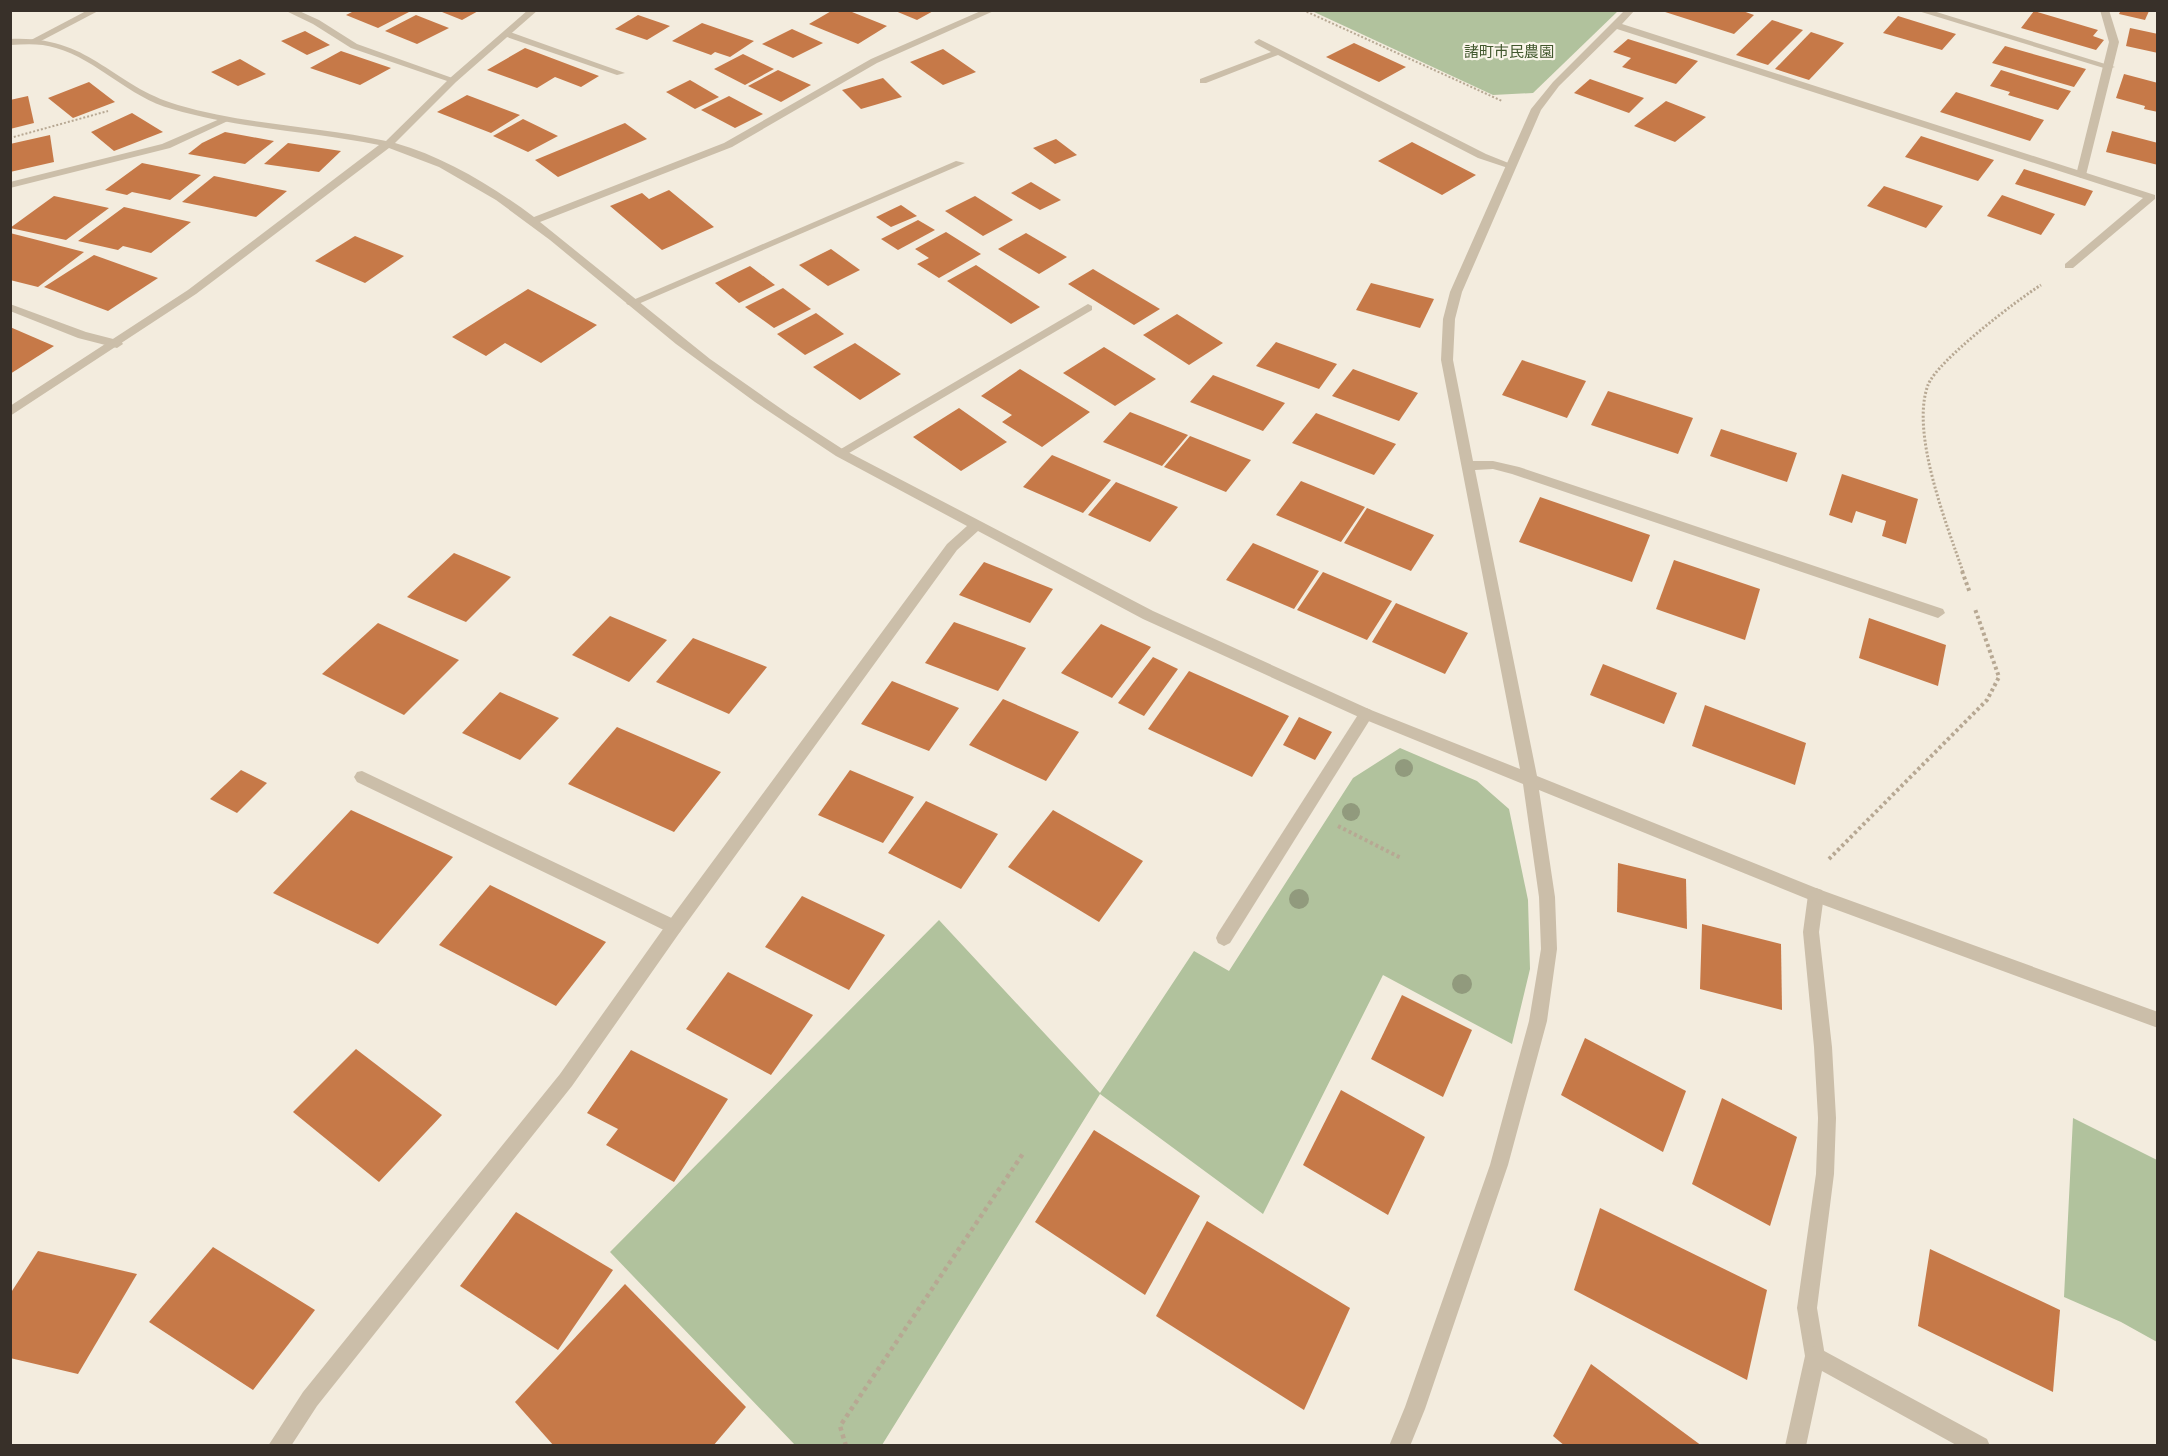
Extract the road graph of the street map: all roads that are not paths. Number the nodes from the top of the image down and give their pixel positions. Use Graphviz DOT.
graph roads {
  1 [pos="96,10"];
  2 [pos="288,10"];
  3 [pos="534,10"];
  4 [pos="992,10"];
  5 [pos="1631,10"];
  6 [pos="1919,10"];
  7 [pos="2104,10"];
  8 [pos="1615,25"];
  9 [pos="507,34"];
  10 [pos="36,40"];
  11 [pos="10,42"];
  12 [pos="1259,42"];
  13 [pos="1278,52"];
  14 [pos="2110,67"];
  15 [pos="620,73"];
  16 [pos="453,80"];
  17 [pos="1203,81"];
  18 [pos="225,120"];
  19 [pos="389,143"];
  20 [pos="960,163"];
  21 [pos="1511,166"];
  22 [pos="2081,175"];
  23 [pos="10,185"];
  24 [pos="2154,197"];
  25 [pos="531,222"];
  26 [pos="2069,266"];
  27 [pos="632,303"];
  28 [pos="10,307"];
  29 [pos="1088,308"];
  30 [pos="117,344"];
  31 [pos="10,412"];
  32 [pos="840,453"];
  33 [pos="1467,466"];
  34 [pos="977,524"];
  35 [pos="1938,613"];
  36 [pos="1366,714"];
  37 [pos="362,777"];
  38 [pos="1530,780"];
  39 [pos="1816,895"];
  40 [pos="674,927"];
  41 [pos="1224,938"];
  42 [pos="2157,1020"];
  43 [pos="1815,1356"];
  44 [pos="278,1446"];
  45 [pos="1399,1446"];
  46 [pos="1795,1446"];
  47 [pos="1980,1446"];
  1 -- 10 [label="street"];
  2 -- 16 [label="street"];
  3 -- 9 [label="street"];
  4 -- 25 [label="street"];
  5 -- 8 [label="street"];
  6 -- 14 [label="street"];
  7 -- 14 [label="street"];
  8 -- 21 [label="street"];
  8 -- 22 [label="street"];
  9 -- 15 [label="street"];
  9 -- 16 [label="street"];
  10 -- 11 [label="street"];
  10 -- 18 [label="street"];
  12 -- 13 [label="street"];
  13 -- 17 [label="street"];
  13 -- 21 [label="street"];
  14 -- 22 [label="street"];
  16 -- 19 [label="street"];
  18 -- 19 [label="street"];
  18 -- 23 [label="street"];
  19 -- 25 [label="street"];
  19 -- 30 [label="street"];
  20 -- 27 [label="street"];
  21 -- 33 [label="street"];
  22 -- 24 [label="street"];
  24 -- 26 [label="street"];
  25 -- 27 [label="street"];
  27 -- 32 [label="street"];
  28 -- 30 [label="street"];
  29 -- 32 [label="street"];
  30 -- 31 [label="street"];
  32 -- 34 [label="street"];
  33 -- 35 [label="street"];
  33 -- 38 [label="street"];
  34 -- 36 [label="street"];
  34 -- 40 [label="street"];
  36 -- 38 [label="street"];
  36 -- 41 [label="street"];
  37 -- 40 [label="street"];
  38 -- 39 [label="street"];
  38 -- 45 [label="street"];
  39 -- 42 [label="street"];
  39 -- 43 [label="street"];
  40 -- 44 [label="street"];
  43 -- 46 [label="street"];
  43 -- 47 [label="street"];
}
